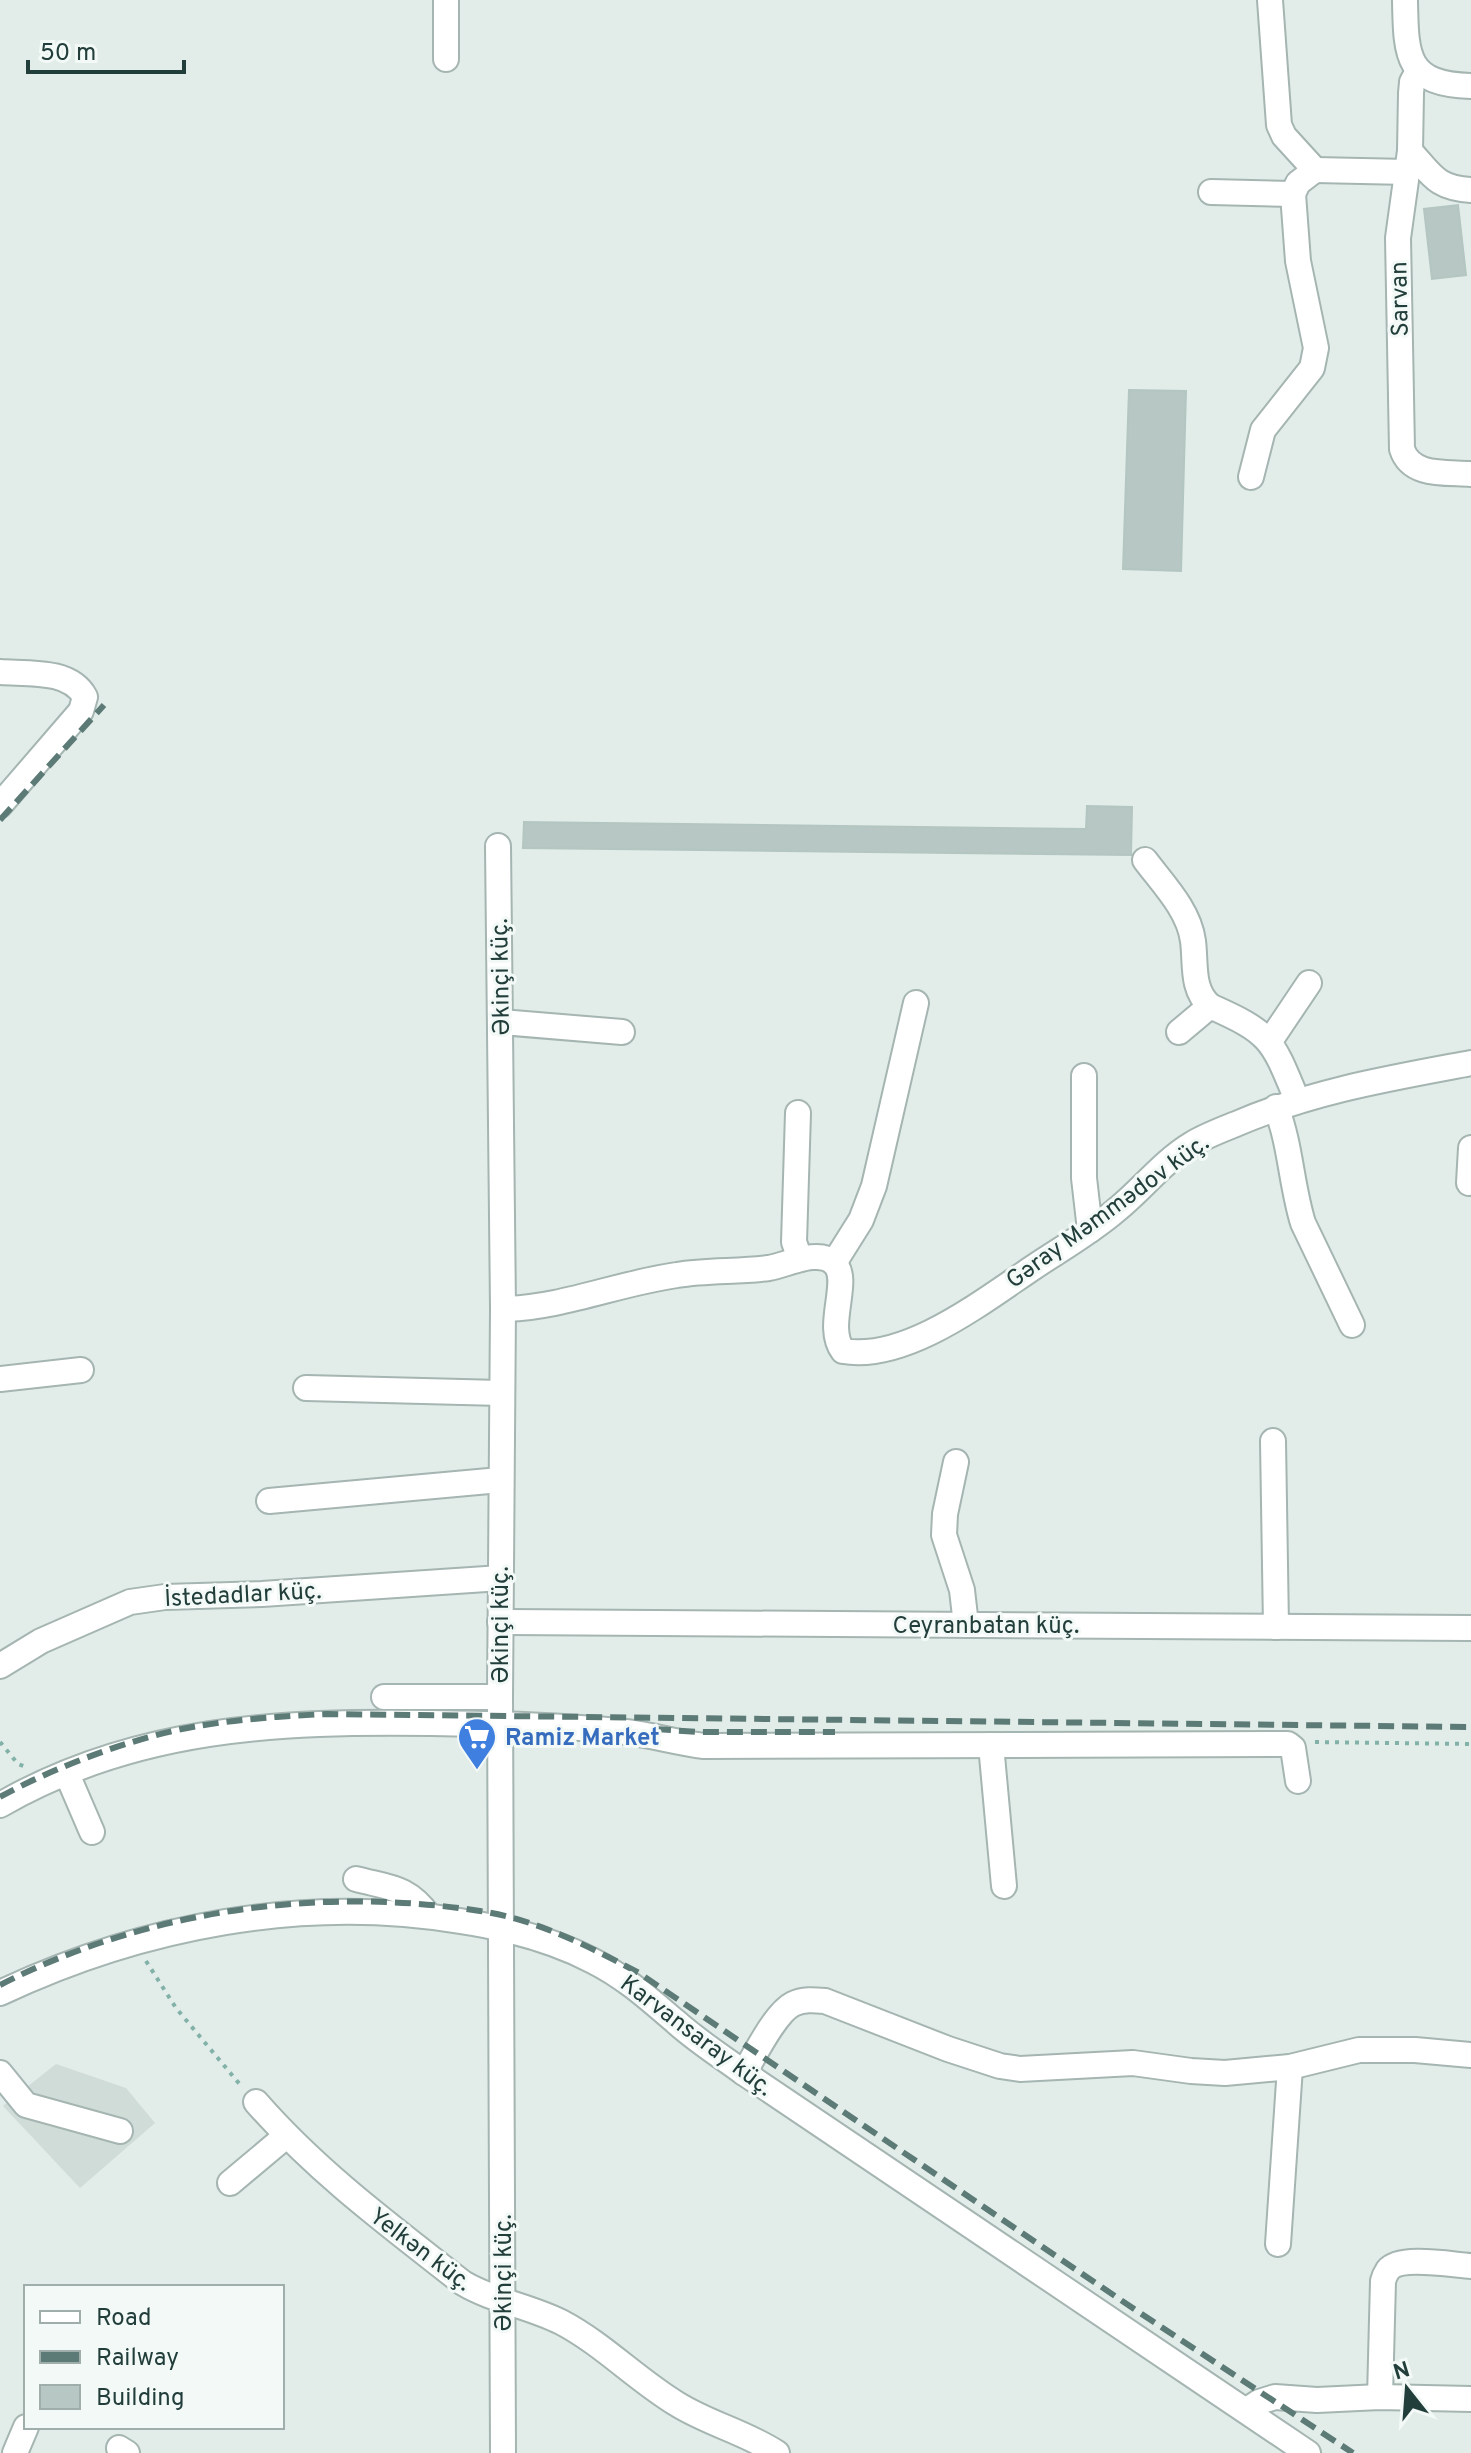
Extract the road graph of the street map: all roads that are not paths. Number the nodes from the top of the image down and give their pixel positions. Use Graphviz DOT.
graph roads {
  1 [pos="446,0"];
  2 [pos="1270,0"];
  3 [pos="1405,0"];
  4 [pos="446,59"];
  5 [pos="1418,71"];
  6 [pos="1471,86"];
  7 [pos="1409,162"];
  8 [pos="1315,170"];
  9 [pos="1471,190"];
  10 [pos="1211,192"];
  11 [pos="1293,194"];
  12 [pos="1471,474"];
  13 [pos="1251,477"];
  14 [pos="0,672"];
  15 [pos="0,805"];
  16 [pos="498,846"];
  17 [pos="1145,860"];
  18 [pos="1309,983"];
  19 [pos="916,1003"];
  20 [pos="1210,1006"];
  21 [pos="501,1022"];
  22 [pos="622,1032"];
  23 [pos="1179,1032"];
  24 [pos="1270,1041"];
  25 [pos="1471,1063"];
  26 [pos="1084,1076"];
  27 [pos="1286,1103"];
  28 [pos="798,1113"];
  29 [pos="1471,1148"];
  30 [pos="1469,1183"];
  31 [pos="1090,1230"];
  32 [pos="800,1259"];
  33 [pos="834,1263"];
  34 [pos="503,1309"];
  35 [pos="1352,1325"];
  36 [pos="81,1370"];
  37 [pos="0,1379"];
  38 [pos="306,1388"];
  39 [pos="501,1393"];
  40 [pos="1273,1441"];
  41 [pos="956,1462"];
  42 [pos="500,1480"];
  43 [pos="269,1501"];
  44 [pos="501,1578"];
  45 [pos="500,1622"];
  46 [pos="966,1625"];
  47 [pos="1276,1627"];
  48 [pos="1471,1628"];
  49 [pos="0,1666"];
  50 [pos="384,1697"];
  51 [pos="500,1697"];
  52 [pos="500,1724"];
  53 [pos="991,1745"];
  54 [pos="67,1774"];
  55 [pos="1298,1781"];
  56 [pos="0,1805"];
  57 [pos="92,1832"];
  58 [pos="356,1879"];
  59 [pos="1004,1886"];
  60 [pos="429,1916"];
  61 [pos="501,1927"];
  62 [pos="0,1993"];
  63 [pos="1471,2055"];
  64 [pos="1290,2067"];
  65 [pos="0,2073"];
  66 [pos="744,2073"];
  67 [pos="256,2102"];
  68 [pos="120,2131"];
  69 [pos="286,2136"];
  70 [pos="230,2183"];
  71 [pos="1278,2244"];
  72 [pos="1471,2266"];
  73 [pos="503,2300"];
  74 [pos="1380,2397"];
  75 [pos="1471,2399"];
  76 [pos="1247,2410"];
  77 [pos="25,2429"];
  78 [pos="1294,2449"];
  79 [pos="15,2453"];
  80 [pos="503,2453"];
  81 [pos="777,2453"];
  1 -- 4 [label="street"];
  2 -- 8 [label="street"];
  3 -- 5 [label="street"];
  5 -- 6 [label="street"];
  5 -- 7 [label="street, Sarvan"];
  7 -- 8 [label="street"];
  7 -- 9 [label="street"];
  7 -- 12 [label="street, Sarvan"];
  8 -- 11 [label="street"];
  10 -- 11 [label="street"];
  11 -- 13 [label="street"];
  14 -- 15 [label="street"];
  16 -- 21 [label="street, Əkinçi küç."];
  17 -- 20 [label="street"];
  18 -- 24 [label="street"];
  19 -- 33 [label="street"];
  20 -- 23 [label="street"];
  20 -- 24 [label="street"];
  21 -- 22 [label="street"];
  21 -- 34 [label="street, Əkinçi küç."];
  24 -- 27 [label="street"];
  25 -- 27 [label="street, Gəray Məmmədov küç."];
  26 -- 31 [label="street"];
  27 -- 31 [label="street, Gəray Məmmədov küç."];
  27 -- 35 [label="street"];
  28 -- 32 [label="street"];
  29 -- 30 [label="street"];
  31 -- 33 [label="street, Gəray Məmmədov küç."];
  32 -- 33 [label="street"];
  32 -- 34 [label="street"];
  34 -- 39 [label="street, Əkinçi küç."];
  36 -- 37 [label="street"];
  38 -- 39 [label="street"];
  39 -- 42 [label="street, Əkinçi küç."];
  40 -- 47 [label="street"];
  41 -- 46 [label="street"];
  42 -- 43 [label="street"];
  42 -- 44 [label="street, Əkinçi küç."];
  44 -- 45 [label="street, Əkinçi küç."];
  44 -- 49 [label="street, İstedadlar küç."];
  45 -- 46 [label="street, Ceyranbatan küç."];
  45 -- 51 [label="street, Əkinçi küç."];
  46 -- 47 [label="street, Ceyranbatan küç."];
  47 -- 48 [label="street, Ceyranbatan küç."];
  50 -- 51 [label="street"];
  51 -- 52 [label="street, Əkinçi küç."];
  52 -- 53 [label="street"];
  52 -- 54 [label="street"];
  52 -- 61 [label="street, Əkinçi küç."];
  53 -- 55 [label="street"];
  53 -- 59 [label="street"];
  54 -- 56 [label="street"];
  54 -- 57 [label="street"];
  58 -- 60 [label="street"];
  60 -- 61 [label="street, Karvansaray küç."];
  60 -- 62 [label="street, Karvansaray küç."];
  61 -- 66 [label="street, Karvansaray küç."];
  61 -- 73 [label="street, Əkinçi küç."];
  63 -- 64 [label="street"];
  64 -- 66 [label="street"];
  64 -- 71 [label="street"];
  65 -- 68 [label="street"];
  66 -- 76 [label="street, Karvansaray küç."];
  67 -- 69 [label="street, Yelkən küç."];
  69 -- 70 [label="street"];
  69 -- 73 [label="street, Yelkən küç."];
  72 -- 74 [label="street"];
  73 -- 80 [label="street, Əkinçi küç."];
  73 -- 81 [label="street, Yelkən küç."];
  74 -- 75 [label="street"];
  74 -- 76 [label="street"];
  76 -- 78 [label="street, Karvansaray küç."];
  77 -- 79 [label="street"];
}
